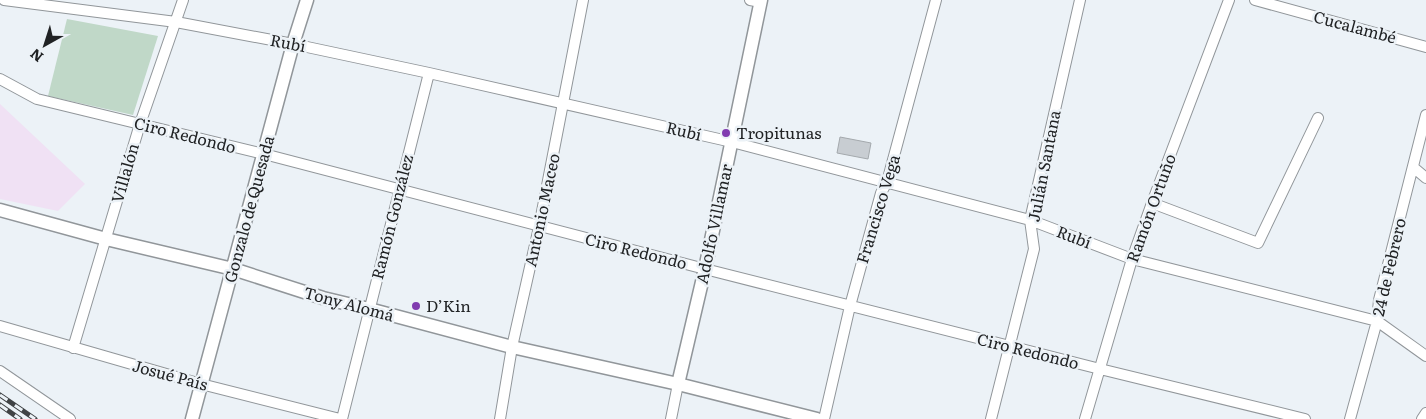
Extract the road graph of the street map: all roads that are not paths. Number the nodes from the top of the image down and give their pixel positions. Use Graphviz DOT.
graph roads {
  1 [pos="183,0"];
  2 [pos="307,0"];
  3 [pos="583,0"];
  4 [pos="936,0"];
  5 [pos="1080,0"];
  6 [pos="1229,0"];
  7 [pos="1255,0"];
  8 [pos="6,1"];
  9 [pos="757,1"];
  10 [pos="176,22"];
  11 [pos="293,44"];
  12 [pos="1426,47"];
  13 [pos="429,73"];
  14 [pos="0,79"];
  15 [pos="563,104"];
  16 [pos="1426,115"];
  17 [pos="1318,118"];
  18 [pos="140,124"];
  19 [pos="732,142"];
  20 [pos="264,154"];
  21 [pos="1413,167"];
  22 [pos="1426,178"];
  23 [pos="887,182"];
  24 [pos="399,189"];
  25 [pos="1152,203"];
  26 [pos="0,210"];
  27 [pos="1030,220"];
  28 [pos="539,227"];
  29 [pos="106,239"];
  30 [pos="1132,259"];
  31 [pos="705,269"];
  32 [pos="233,270"];
  33 [pos="850,306"];
  34 [pos="369,309"];
  35 [pos="1377,321"];
  36 [pos="0,326"];
  37 [pos="1010,345"];
  38 [pos="512,347"];
  39 [pos="73,348"];
  40 [pos="1426,356"];
  41 [pos="1100,369"];
  42 [pos="0,371"];
  43 [pos="201,384"];
  44 [pos="678,384"];
  45 [pos="1426,413"];
  46 [pos="70,419"];
  47 [pos="192,419"];
  48 [pos="341,419"];
  49 [pos="500,419"];
  50 [pos="671,419"];
  51 [pos="817,419"];
  52 [pos="824,419"];
  53 [pos="991,419"];
  54 [pos="1085,419"];
  55 [pos="1305,419"];
  56 [pos="1350,419"];
  57 [pos="1422,419"];
  1 -- 10 [label="street, Villalón"];
  2 -- 11 [label="street, Gonzalo de Quesada"];
  3 -- 15 [label="street, Antonio Maceo"];
  4 -- 23 [label="street, Francisco Vega"];
  5 -- 27 [label="street, Julián Santana"];
  6 -- 25 [label="street, Ramón Ortuño"];
  7 -- 12 [label="street, Cucalambé"];
  8 -- 10 [label="street, Rubí"];
  9 -- 19 [label="street, Adolfo Villamar"];
  10 -- 11 [label="street, Rubí"];
  10 -- 18 [label="street, Villalón"];
  11 -- 13 [label="street, Rubí"];
  11 -- 20 [label="street, Gonzalo de Quesada"];
  13 -- 15 [label="street, Rubí"];
  13 -- 24 [label="street, Ramón González"];
  14 -- 18 [label="street, Ciro Redondo"];
  15 -- 19 [label="street, Rubí"];
  15 -- 28 [label="street, Antonio Maceo"];
  16 -- 21 [label="street, 24 de Febrero"];
  17 -- 25 [label="street"];
  18 -- 20 [label="street, Ciro Redondo"];
  18 -- 29 [label="street, Villalón"];
  19 -- 23 [label="street, Rubí"];
  19 -- 31 [label="street, Adolfo Villamar"];
  20 -- 24 [label="street, Ciro Redondo"];
  20 -- 32 [label="street, Gonzalo de Quesada"];
  21 -- 22 [label="street"];
  21 -- 35 [label="street, 24 de Febrero"];
  23 -- 27 [label="street, Rubí"];
  23 -- 33 [label="street, Francisco Vega"];
  24 -- 28 [label="street, Ciro Redondo"];
  24 -- 34 [label="street, Ramón González"];
  25 -- 30 [label="street, Ramón Ortuño"];
  26 -- 29 [label="street, Tony Alomá"];
  27 -- 30 [label="street, Rubí"];
  27 -- 37 [label="street, Julián Santana"];
  28 -- 31 [label="street, Ciro Redondo"];
  28 -- 38 [label="street, Antonio Maceo"];
  29 -- 32 [label="street, Tony Alomá"];
  29 -- 39 [label="street, Villalón"];
  30 -- 35 [label="street, Rubí"];
  30 -- 41 [label="street, Ramón Ortuño"];
  31 -- 33 [label="street, Ciro Redondo"];
  31 -- 44 [label="street, Adolfo Villamar"];
  32 -- 34 [label="street, Tony Alomá"];
  32 -- 43 [label="street, Gonzalo de Quesada"];
  33 -- 37 [label="street, Ciro Redondo"];
  33 -- 52 [label="street, Francisco Vega"];
  34 -- 38 [label="street, Tony Alomá"];
  34 -- 48 [label="street, Ramón González"];
  35 -- 40 [label="street, Rubí"];
  35 -- 56 [label="street, 24 de Febrero"];
  36 -- 39 [label="street, Josué País"];
  37 -- 41 [label="street, Ciro Redondo"];
  37 -- 53 [label="street, Julián Santana"];
  38 -- 44 [label="street, Tony Alomá"];
  38 -- 49 [label="street, Antonio Maceo"];
  39 -- 43 [label="street, Josué País"];
  41 -- 54 [label="street, Ramón Ortuño"];
  41 -- 55 [label="street, Ciro Redondo"];
  42 -- 46 [label="street"];
  43 -- 47 [label="street, Gonzalo de Quesada"];
  43 -- 48 [label="street, Josué País"];
  44 -- 50 [label="street, Adolfo Villamar"];
  44 -- 51 [label="street, Tony Alomá"];
  45 -- 57 [label="street"];
}
